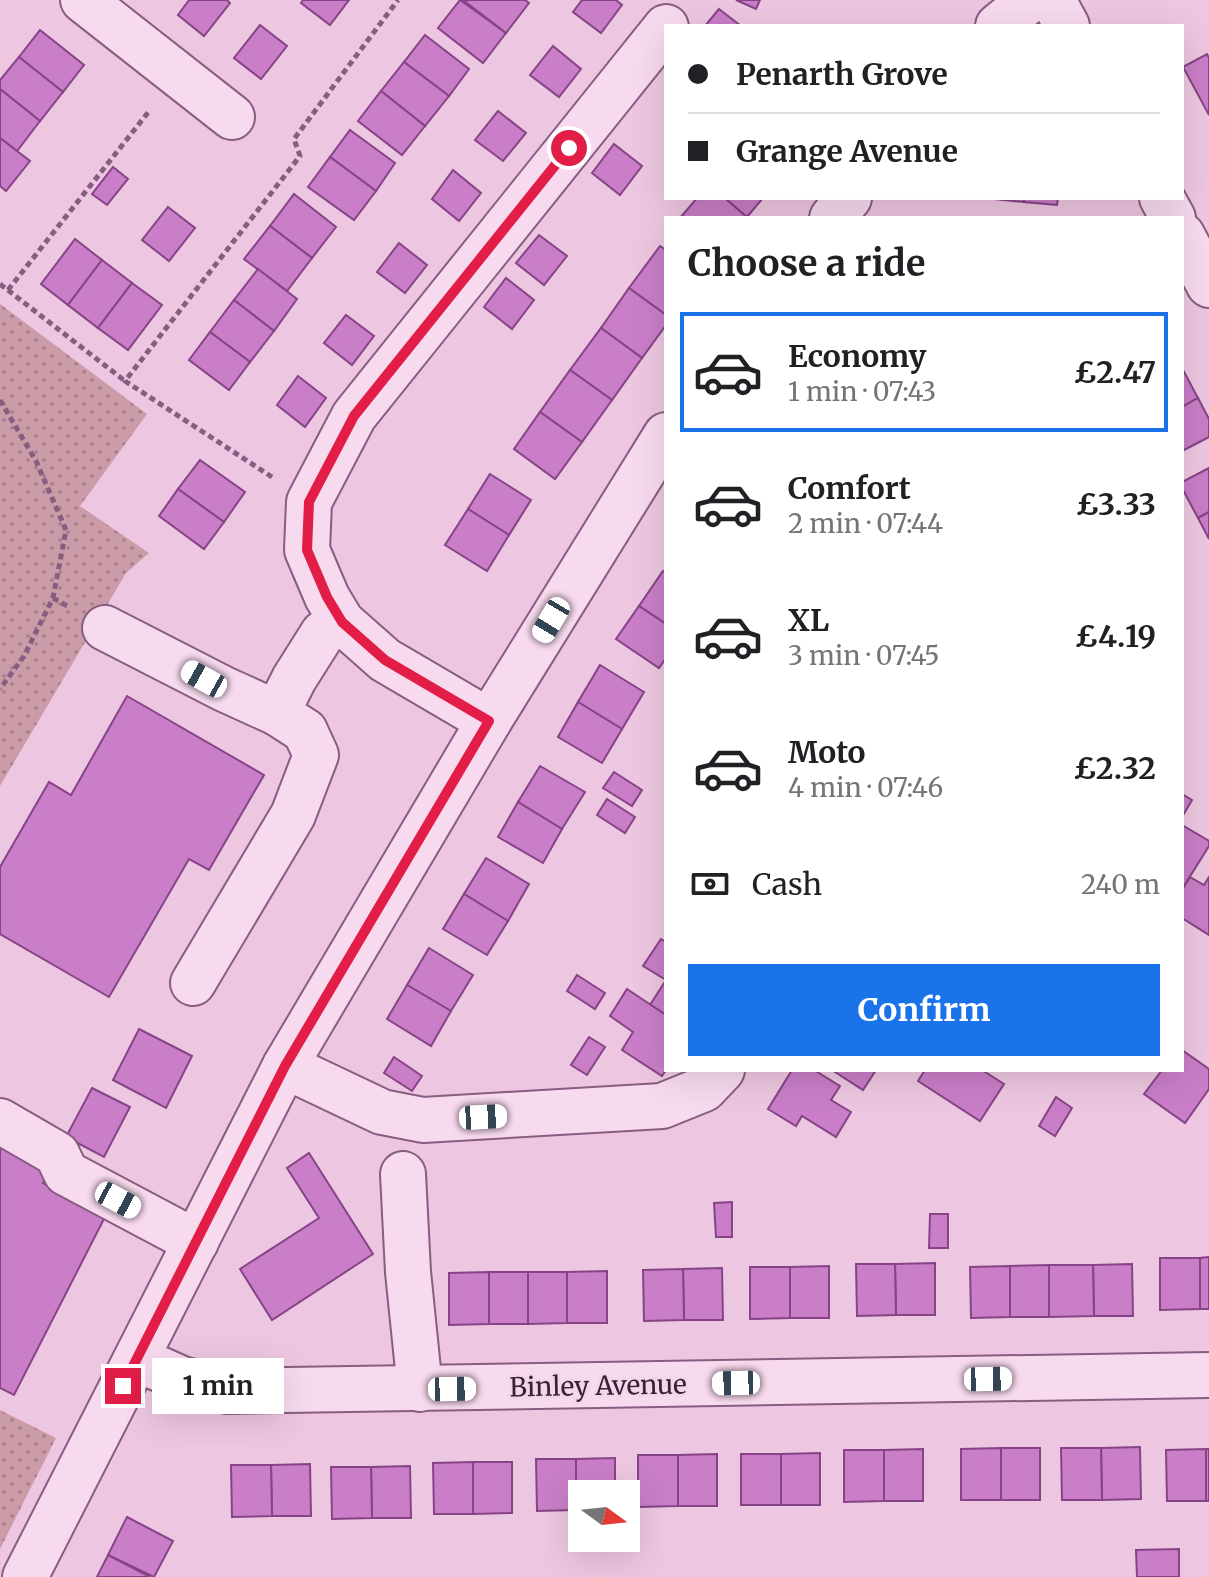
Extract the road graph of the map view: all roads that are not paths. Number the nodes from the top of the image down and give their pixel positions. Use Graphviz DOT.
graph roads {
  1 [pos="83,0"];
  2 [pos="687,0"];
  3 [pos="1030,0"];
  4 [pos="1053,0"];
  5 [pos="668,24"];
  6 [pos="1000,24"];
  7 [pos="1066,24"];
  8 [pos="664,28"];
  9 [pos="232,117"];
  10 [pos="847,200"];
  11 [pos="834,216"];
  12 [pos="1184,239"];
  13 [pos="1209,285"];
  14 [pos="664,438"];
  15 [pos="342,622"];
  16 [pos="105,628"];
  17 [pos="277,713"];
  18 [pos="489,721"];
  19 [pos="193,983"];
  20 [pos="285,1066"];
  21 [pos="720,1072"];
  22 [pos="0,1121"];
  23 [pos="403,1174"];
  24 [pos="196,1242"];
  25 [pos="137,1359"];
  26 [pos="1209,1375"];
  27 [pos="420,1389"];
  28 [pos="25,1577"];
  1 -- 9 [label="street"];
  2 -- 5 [label="street"];
  3 -- 6 [label="street"];
  4 -- 7 [label="street"];
  8 -- 15 [label="street"];
  10 -- 11 [label="street"];
  12 -- 13 [label="street"];
  14 -- 18 [label="street"];
  15 -- 17 [label="street"];
  15 -- 18 [label="street"];
  16 -- 17 [label="street"];
  17 -- 19 [label="street"];
  18 -- 20 [label="street"];
  20 -- 21 [label="street"];
  20 -- 24 [label="street"];
  22 -- 24 [label="street"];
  23 -- 27 [label="street"];
  24 -- 25 [label="street"];
  25 -- 27 [label="street, Binley Avenue"];
  25 -- 28 [label="street"];
  26 -- 27 [label="street, Binley Avenue"];
}
